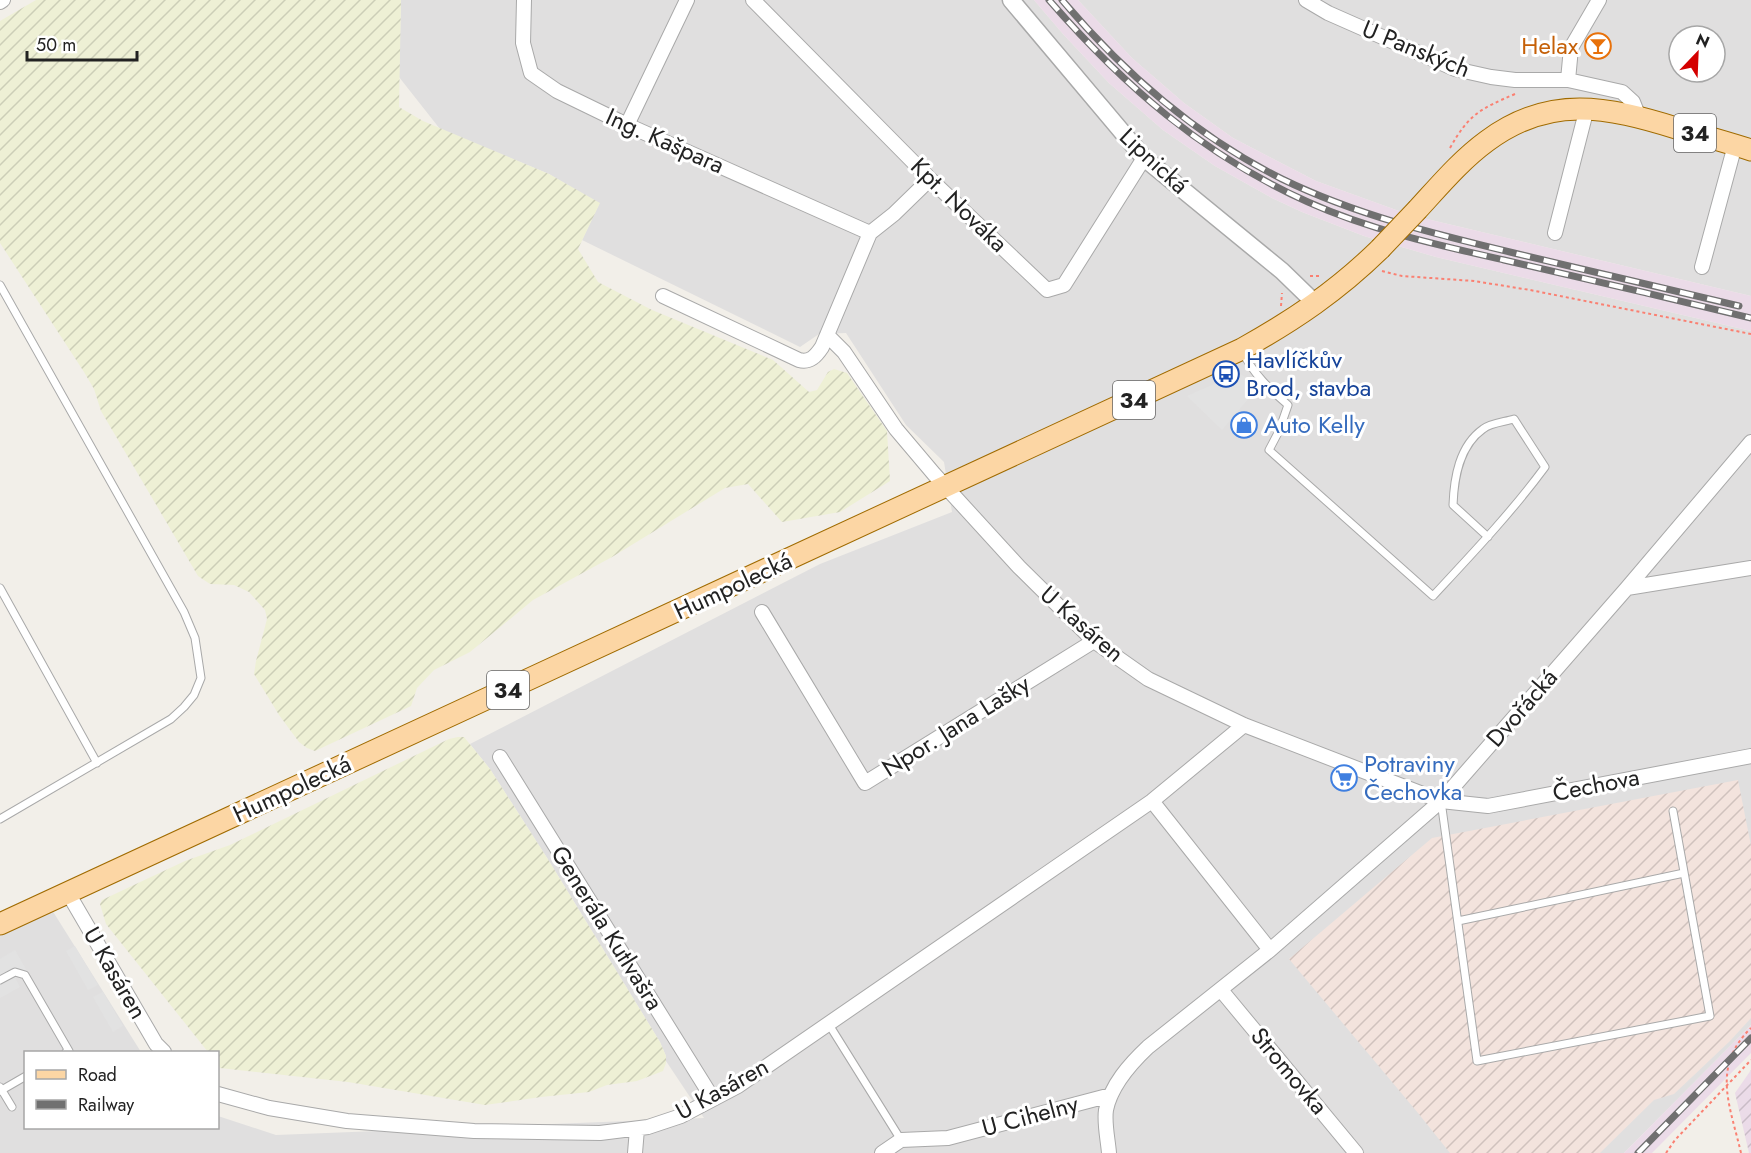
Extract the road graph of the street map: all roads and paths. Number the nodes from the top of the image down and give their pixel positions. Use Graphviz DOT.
graph roads {
  1 [pos="524,0"];
  2 [pos="687,0"];
  3 [pos="753,0"];
  4 [pos="1011,0"];
  5 [pos="1306,0"];
  6 [pos="1599,0"];
  7 [pos="1568,80"];
  8 [pos="1587,108"];
  9 [pos="1640,117"];
  10 [pos="627,125"];
  11 [pos="1743,148"];
  12 [pos="1144,158"];
  13 [pos="930,179"];
  14 [pos="870,233"];
  15 [pos="1556,233"];
  16 [pos="1362,267"];
  17 [pos="1702,267"];
  18 [pos="1282,271"];
  19 [pos="1330,276"];
  20 [pos="0,285"];
  21 [pos="663,296"];
  22 [pos="1316,304"];
  23 [pos="1751,334"];
  24 [pos="827,335"];
  25 [pos="1242,349"];
  26 [pos="1751,442"];
  27 [pos="947,488"];
  28 [pos="1488,537"];
  29 [pos="1751,568"];
  30 [pos="0,588"];
  31 [pos="1627,588"];
  32 [pos="762,612"];
  33 [pos="1094,641"];
  34 [pos="1244,725"];
  35 [pos="500,757"];
  36 [pos="1750,759"];
  37 [pos="97,763"];
  38 [pos="1152,801"];
  39 [pos="1441,801"];
  40 [pos="1673,811"];
  41 [pos="0,819"];
  42 [pos="1684,873"];
  43 [pos="68,893"];
  44 [pos="1458,921"];
  45 [pos="0,924"];
  46 [pos="1270,950"];
  47 [pos="0,980"];
  48 [pos="1221,990"];
  49 [pos="828,1023"];
  50 [pos="1751,1028"];
  51 [pos="69,1051"];
  52 [pos="162,1051"];
  53 [pos="1751,1060"];
  54 [pos="24,1077"];
  55 [pos="1726,1087"];
  56 [pos="1,1089"];
  57 [pos="219,1094"];
  58 [pos="1111,1095"];
  59 [pos="713,1099"];
  60 [pos="12,1107"];
  61 [pos="637,1129"];
  62 [pos="901,1140"];
  63 [pos="635,1153"];
  64 [pos="882,1153"];
  65 [pos="1109,1153"];
  66 [pos="1356,1153"];
  67 [pos="1666,1153"];
  68 [pos="1741,1153"];
  1 -- 10 [label="street, Ing. Kašpara"];
  2 -- 10 [label="street"];
  3 -- 13 [label="street, Kpt. Nováka"];
  4 -- 12 [label="street, Lipnická"];
  5 -- 7 [label="street, U Panských"];
  6 -- 7 [label="street"];
  7 -- 9 [label="street"];
  8 -- 9 [label="main road, 34"];
  8 -- 15 [label="street"];
  8 -- 16 [label="main road, Humpolecká / 34, bridge"];
  9 -- 11 [label="main road, 34"];
  10 -- 14 [label="street, Ing. Kašpara"];
  11 -- 17 [label="street"];
  12 -- 13 [label="street, Kpt. Nováka"];
  12 -- 18 [label="street, Lipnická"];
  13 -- 14 [label="street"];
  14 -- 24 [label="street"];
  16 -- 22 [label="main road, Humpolecká / 34"];
  16 -- 23 [label="path"];
  18 -- 19 [label="path"];
  18 -- 22 [label="street, Lipnická"];
  20 -- 37 [label="lane"];
  21 -- 24 [label="street"];
  22 -- 25 [label="main road, Humpolecká / 34"];
  24 -- 27 [label="street"];
  25 -- 27 [label="main road, Humpolecká / 34"];
  25 -- 28 [label="lane"];
  26 -- 31 [label="street, Dvořácká"];
  27 -- 33 [label="street, U Kasáren"];
  27 -- 43 [label="main road, Humpolecká / 34"];
  28 -- 28 [label="lane"];
  29 -- 31 [label="street"];
  30 -- 37 [label="lane"];
  31 -- 39 [label="street, Dvořácká"];
  32 -- 33 [label="street, Npor. Jana Lašky"];
  33 -- 34 [label="street, U Kasáren"];
  34 -- 38 [label="street, U Kasáren"];
  34 -- 39 [label="street, U Kasáren"];
  35 -- 59 [label="street, Generála Kutlvašra"];
  36 -- 39 [label="street, Čechova"];
  37 -- 41 [label="lane"];
  38 -- 46 [label="street"];
  38 -- 49 [label="street, U Kasáren"];
  39 -- 44 [label="lane"];
  39 -- 46 [label="street, Dvořácká"];
  40 -- 42 [label="lane"];
  42 -- 44 [label="lane"];
  42 -- 44 [label="lane"];
  43 -- 45 [label="main road, 34"];
  43 -- 52 [label="street, U Kasáren"];
  46 -- 48 [label="street, Dvořácká"];
  47 -- 51 [label="lane"];
  48 -- 58 [label="street, Dvořácká"];
  48 -- 66 [label="street, Stromovka"];
  49 -- 59 [label="street, U Kasáren"];
  49 -- 62 [label="lane"];
  50 -- 55 [label="path"];
  53 -- 55 [label="path"];
  54 -- 56 [label="lane"];
  55 -- 67 [label="path"];
  55 -- 68 [label="path"];
  56 -- 60 [label="lane"];
  57 -- 61 [label="street, U Kasáren"];
  58 -- 62 [label="street, U Cihelny"];
  58 -- 65 [label="street"];
  59 -- 61 [label="street, U Kasáren"];
  61 -- 63 [label="street"];
  62 -- 64 [label="street"];
}
